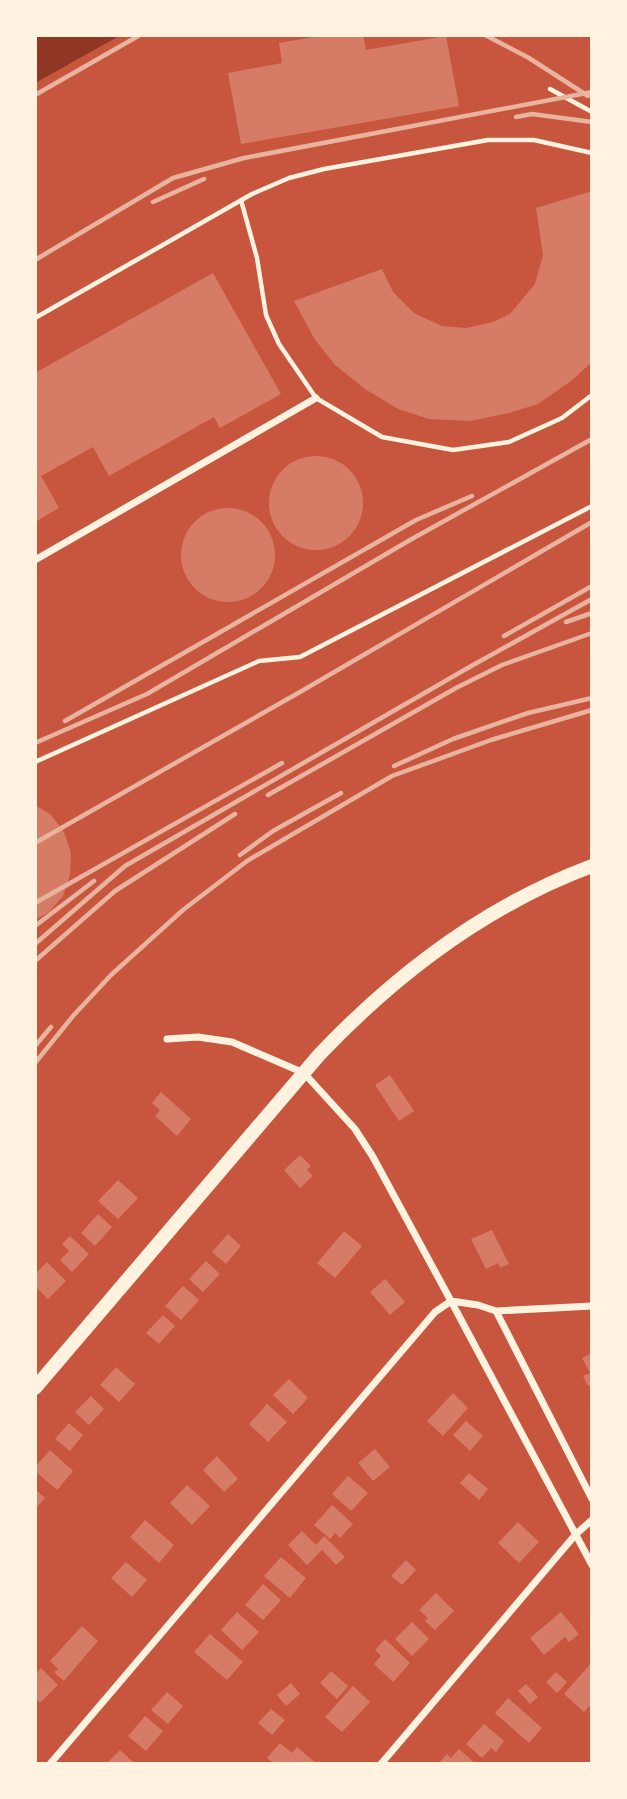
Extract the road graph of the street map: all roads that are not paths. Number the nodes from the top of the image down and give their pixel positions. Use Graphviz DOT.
graph roads {
  1 [pos="550,89"];
  2 [pos="592,112"];
  3 [pos="592,153"];
  4 [pos="241,200"];
  5 [pos="35,318"];
  6 [pos="592,396"];
  7 [pos="316,398"];
  8 [pos="592,506"];
  9 [pos="35,560"];
  10 [pos="35,762"];
  11 [pos="592,866"];
  12 [pos="167,1039"];
  13 [pos="304,1073"];
  14 [pos="451,1301"];
  15 [pos="592,1306"];
  16 [pos="496,1311"];
  17 [pos="35,1388"];
  18 [pos="592,1499"];
  19 [pos="592,1520"];
  20 [pos="576,1535"];
  21 [pos="592,1565"];
  22 [pos="50,1764"];
  23 [pos="381,1764"];
  1 -- 2 [label="lane"];
  3 -- 4 [label="lane"];
  4 -- 5 [label="lane"];
  4 -- 7 [label="lane"];
  6 -- 7 [label="lane"];
  7 -- 9 [label="street"];
  8 -- 10 [label="lane"];
  11 -- 13 [label="main road"];
  12 -- 13 [label="street"];
  13 -- 14 [label="street"];
  13 -- 17 [label="main road"];
  14 -- 16 [label="street"];
  14 -- 20 [label="street"];
  14 -- 22 [label="street"];
  15 -- 16 [label="street"];
  16 -- 18 [label="street"];
  19 -- 20 [label="street"];
  20 -- 21 [label="street"];
  20 -- 23 [label="street"];
}
